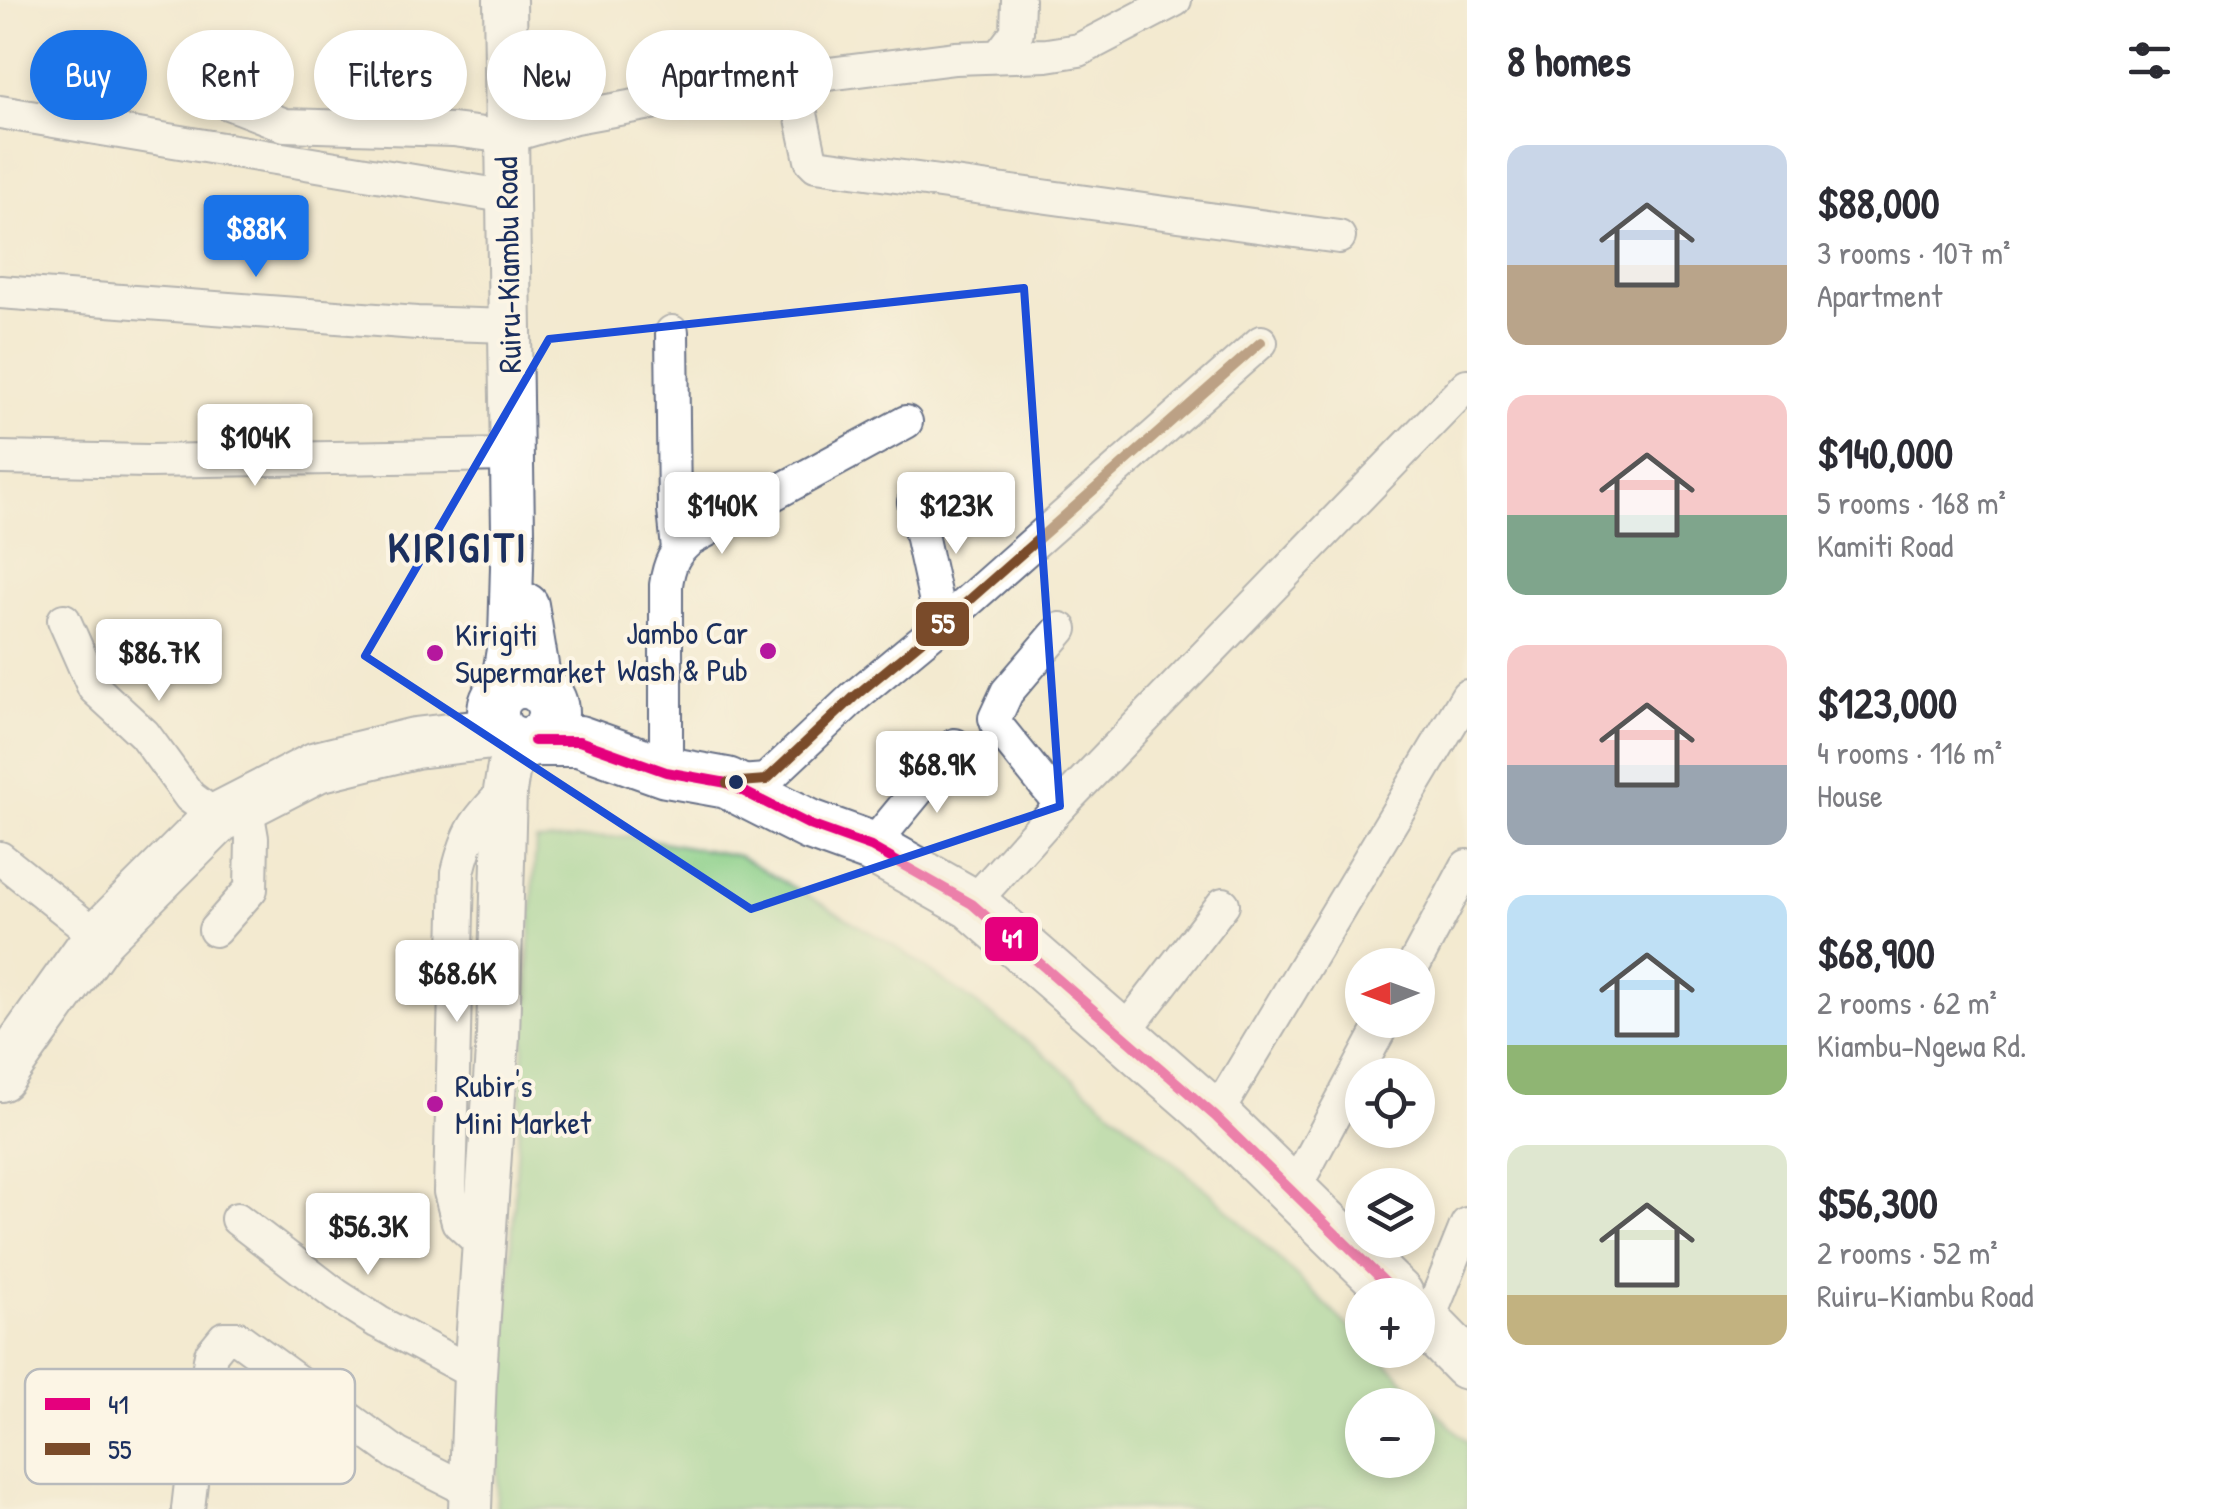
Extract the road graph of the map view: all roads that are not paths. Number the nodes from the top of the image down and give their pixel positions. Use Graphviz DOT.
graph roads {
  1 [pos="505,0"];
  2 [pos="1018,0"];
  3 [pos="1175,0"];
  4 [pos="999,56"];
  5 [pos="833,73"];
  6 [pos="626,108"];
  7 [pos="0,112"];
  8 [pos="272,120"];
  9 [pos="802,120"];
  10 [pos="507,136"];
  11 [pos="509,197"];
  12 [pos="1339,237"];
  13 [pos="0,292"];
  14 [pos="509,326"];
  15 [pos="672,332"];
  16 [pos="1262,342"];
  17 [pos="1467,384"];
  18 [pos="906,422"];
  19 [pos="511,455"];
  20 [pos="0,458"];
  21 [pos="914,502"];
  22 [pos="678,549"];
  23 [pos="64,620"];
  24 [pos="941,625"];
  25 [pos="1061,629"];
  26 [pos="1467,696"];
  27 [pos="519,714"];
  28 [pos="954,746"];
  29 [pos="658,769"];
  30 [pos="727,783"];
  31 [pos="504,800"];
  32 [pos="1060,805"];
  33 [pos="232,811"];
  34 [pos="871,847"];
  35 [pos="0,858"];
  36 [pos="1467,866"];
  37 [pos="972,904"];
  38 [pos="1223,904"];
  39 [pos="215,930"];
  40 [pos="99,937"];
  41 [pos="1423,948"];
  42 [pos="1122,1034"];
  43 [pos="498,1036"];
  44 [pos="1375,1038"];
  45 [pos="455,1068"];
  46 [pos="0,1076"];
  47 [pos="1215,1116"];
  48 [pos="1292,1192"];
  49 [pos="236,1219"];
  50 [pos="1467,1224"];
  51 [pos="485,1247"];
  52 [pos="1467,1276"];
  53 [pos="1439,1333"];
  54 [pos="208,1369"];
  55 [pos="281,1369"];
  56 [pos="475,1374"];
  57 [pos="355,1423"];
  58 [pos="190,1484"];
  59 [pos="471,1501"];
  60 [pos="188,1509"];
  1 -- 10 [label="main road, Ruiru-Kiambu Road"];
  2 -- 4 [label="street"];
  3 -- 4 [label="street"];
  4 -- 5 [label="street"];
  6 -- 10 [label="street"];
  7 -- 11 [label="street"];
  8 -- 10 [label="street"];
  9 -- 12 [label="street"];
  10 -- 11 [label="main road, Ruiru-Kiambu Road"];
  11 -- 14 [label="main road, Ruiru-Kiambu Road"];
  13 -- 14 [label="street"];
  14 -- 19 [label="main road, Ruiru-Kiambu Road"];
  15 -- 22 [label="street"];
  16 -- 24 [label="street"];
  17 -- 32 [label="street"];
  18 -- 22 [label="street"];
  19 -- 20 [label="street"];
  19 -- 27 [label="main road, Ruiru-Kiambu Road"];
  21 -- 24 [label="street"];
  22 -- 29 [label="street"];
  23 -- 33 [label="street"];
  24 -- 30 [label="street"];
  25 -- 32 [label="street"];
  26 -- 47 [label="street"];
  27 -- 29 [label="highway"];
  27 -- 31 [label="main road, Ruiru-Kiambu Road"];
  27 -- 33 [label="highway"];
  28 -- 34 [label="street"];
  29 -- 30 [label="highway"];
  30 -- 34 [label="highway"];
  31 -- 43 [label="main road"];
  31 -- 45 [label="street"];
  32 -- 37 [label="street"];
  33 -- 39 [label="street"];
  33 -- 40 [label="highway"];
  34 -- 37 [label="highway"];
  35 -- 40 [label="street"];
  36 -- 41 [label="street"];
  37 -- 42 [label="highway"];
  38 -- 42 [label="street"];
  40 -- 46 [label="highway"];
  42 -- 47 [label="highway"];
  43 -- 45 [label="street"];
  43 -- 51 [label="main road"];
  44 -- 48 [label="street"];
  45 -- 51 [label="street"];
  47 -- 48 [label="highway"];
  48 -- 53 [label="highway"];
  49 -- 56 [label="street"];
  50 -- 53 [label="street"];
  51 -- 56 [label="main road"];
  52 -- 53 [label="street"];
  54 -- 55 [label="street"];
  56 -- 59 [label="main road"];
  57 -- 59 [label="street"];
  58 -- 60 [label="street"];
}
